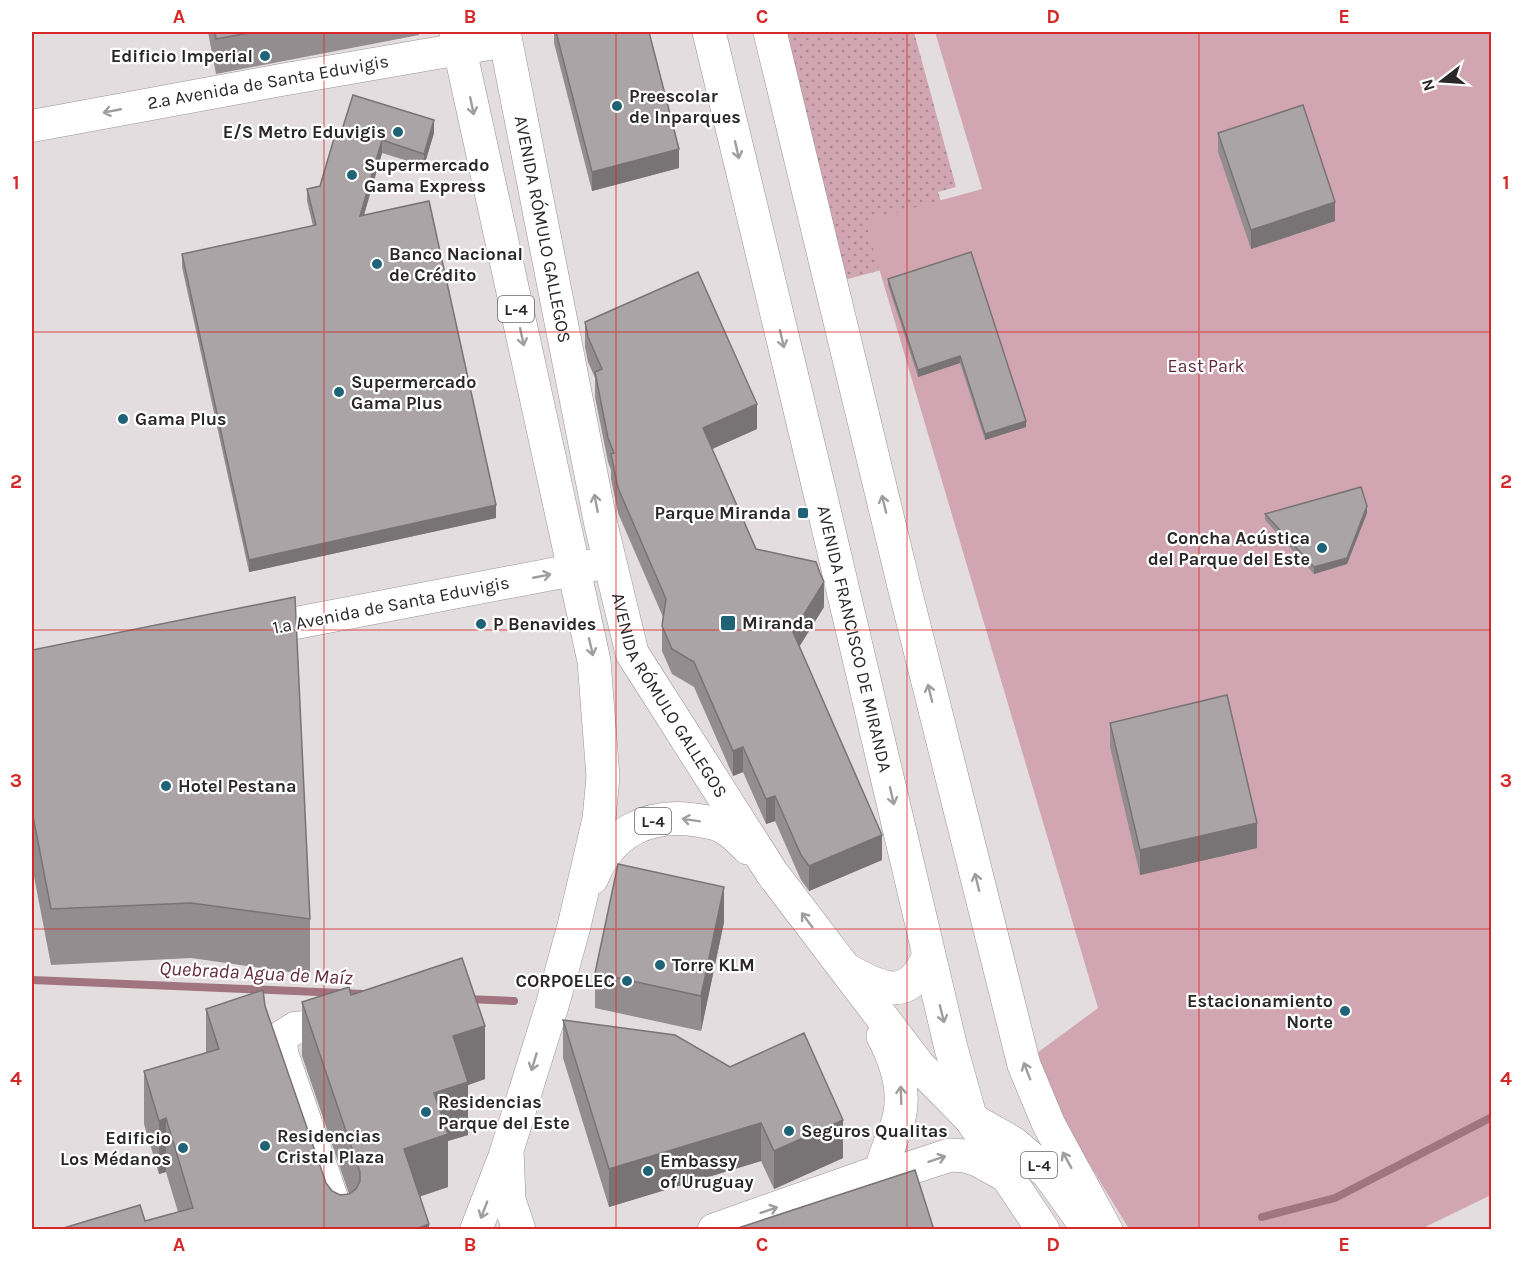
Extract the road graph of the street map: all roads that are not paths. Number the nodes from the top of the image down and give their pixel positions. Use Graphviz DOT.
graph roads {
  1 [pos="709,32"];
  2 [pos="770,32"];
  3 [pos="505,36"];
  4 [pos="458,40"];
  5 [pos="32,126"];
  6 [pos="609,561"];
  7 [pos="573,570"];
  8 [pos="231,635"];
  9 [pos="772,873"];
  10 [pos="574,926"];
  11 [pos="928,957"];
  12 [pos="842,967"];
  13 [pos="353,1022"];
  14 [pos="971,1119"];
  15 [pos="507,1150"];
  16 [pos="881,1171"];
  17 [pos="1007,1176"];
  18 [pos="343,1230"];
  19 [pos="476,1230"];
  20 [pos="519,1230"];
  21 [pos="714,1230"];
  22 [pos="1042,1230"];
  23 [pos="1089,1230"];
  24 [pos="1106,1230"];
  1 -- 11 [label="main road, AVENIDA FRANCISCO DE MIRANDA, one-way"];
  24 -- 2 [label="main road, one-way"];
  3 -- 4 [label="street, 2.ª Avenida de Santa Eduvigis"];
  6 -- 3 [label="main road, AVENIDA RÓMULO GALLEGOS / L-4, one-way"];
  4 -- 5 [label="street, 2.ª Avenida de Santa Eduvigis, one-way"];
  4 -- 7 [label="main road, L-4, one-way"];
  6 -- 7 [label="street, 1.ª Avenida de Santa Eduvigis"];
  6 -- 9 [label="main road, AVENIDA RÓMULO GALLEGOS / L-4"];
  8 -- 7 [label="street, 1.ª Avenida de Santa Eduvigis, one-way"];
  7 -- 10 [label="main road, L-4, one-way"];
  9 -- 10 [label="main road, L-4, one-way"];
  12 -- 9 [label="main road, AVENIDA RÓMULO GALLEGOS / L-4, one-way"];
  10 -- 15 [label="main road, L-4, one-way"];
  11 -- 12 [label="main road, L-4"];
  11 -- 14 [label="main road, AVENIDA FRANCISCO DE MIRANDA / L-4, one-way"];
  12 -- 14 [label="main road, AVENIDA RÓMULO GALLEGOS / L-4"];
  16 -- 12 [label="main road, L-4, one-way"];
  13 -- 18 [label="street"];
  14 -- 17 [label="main road, AVENIDA FRANCISCO DE MIRANDA / L-4"];
  14 -- 23 [label="main road, AVENIDA RÓMULO GALLEGOS / L-4"];
  15 -- 19 [label="street, one-way"];
  15 -- 20 [label="main road, L-4"];
  16 -- 17 [label="main road, L-4, one-way"];
  21 -- 16 [label="main road, L-4, one-way"];
  17 -- 22 [label="main road, AVENIDA FRANCISCO DE MIRANDA / L-4"];
}
